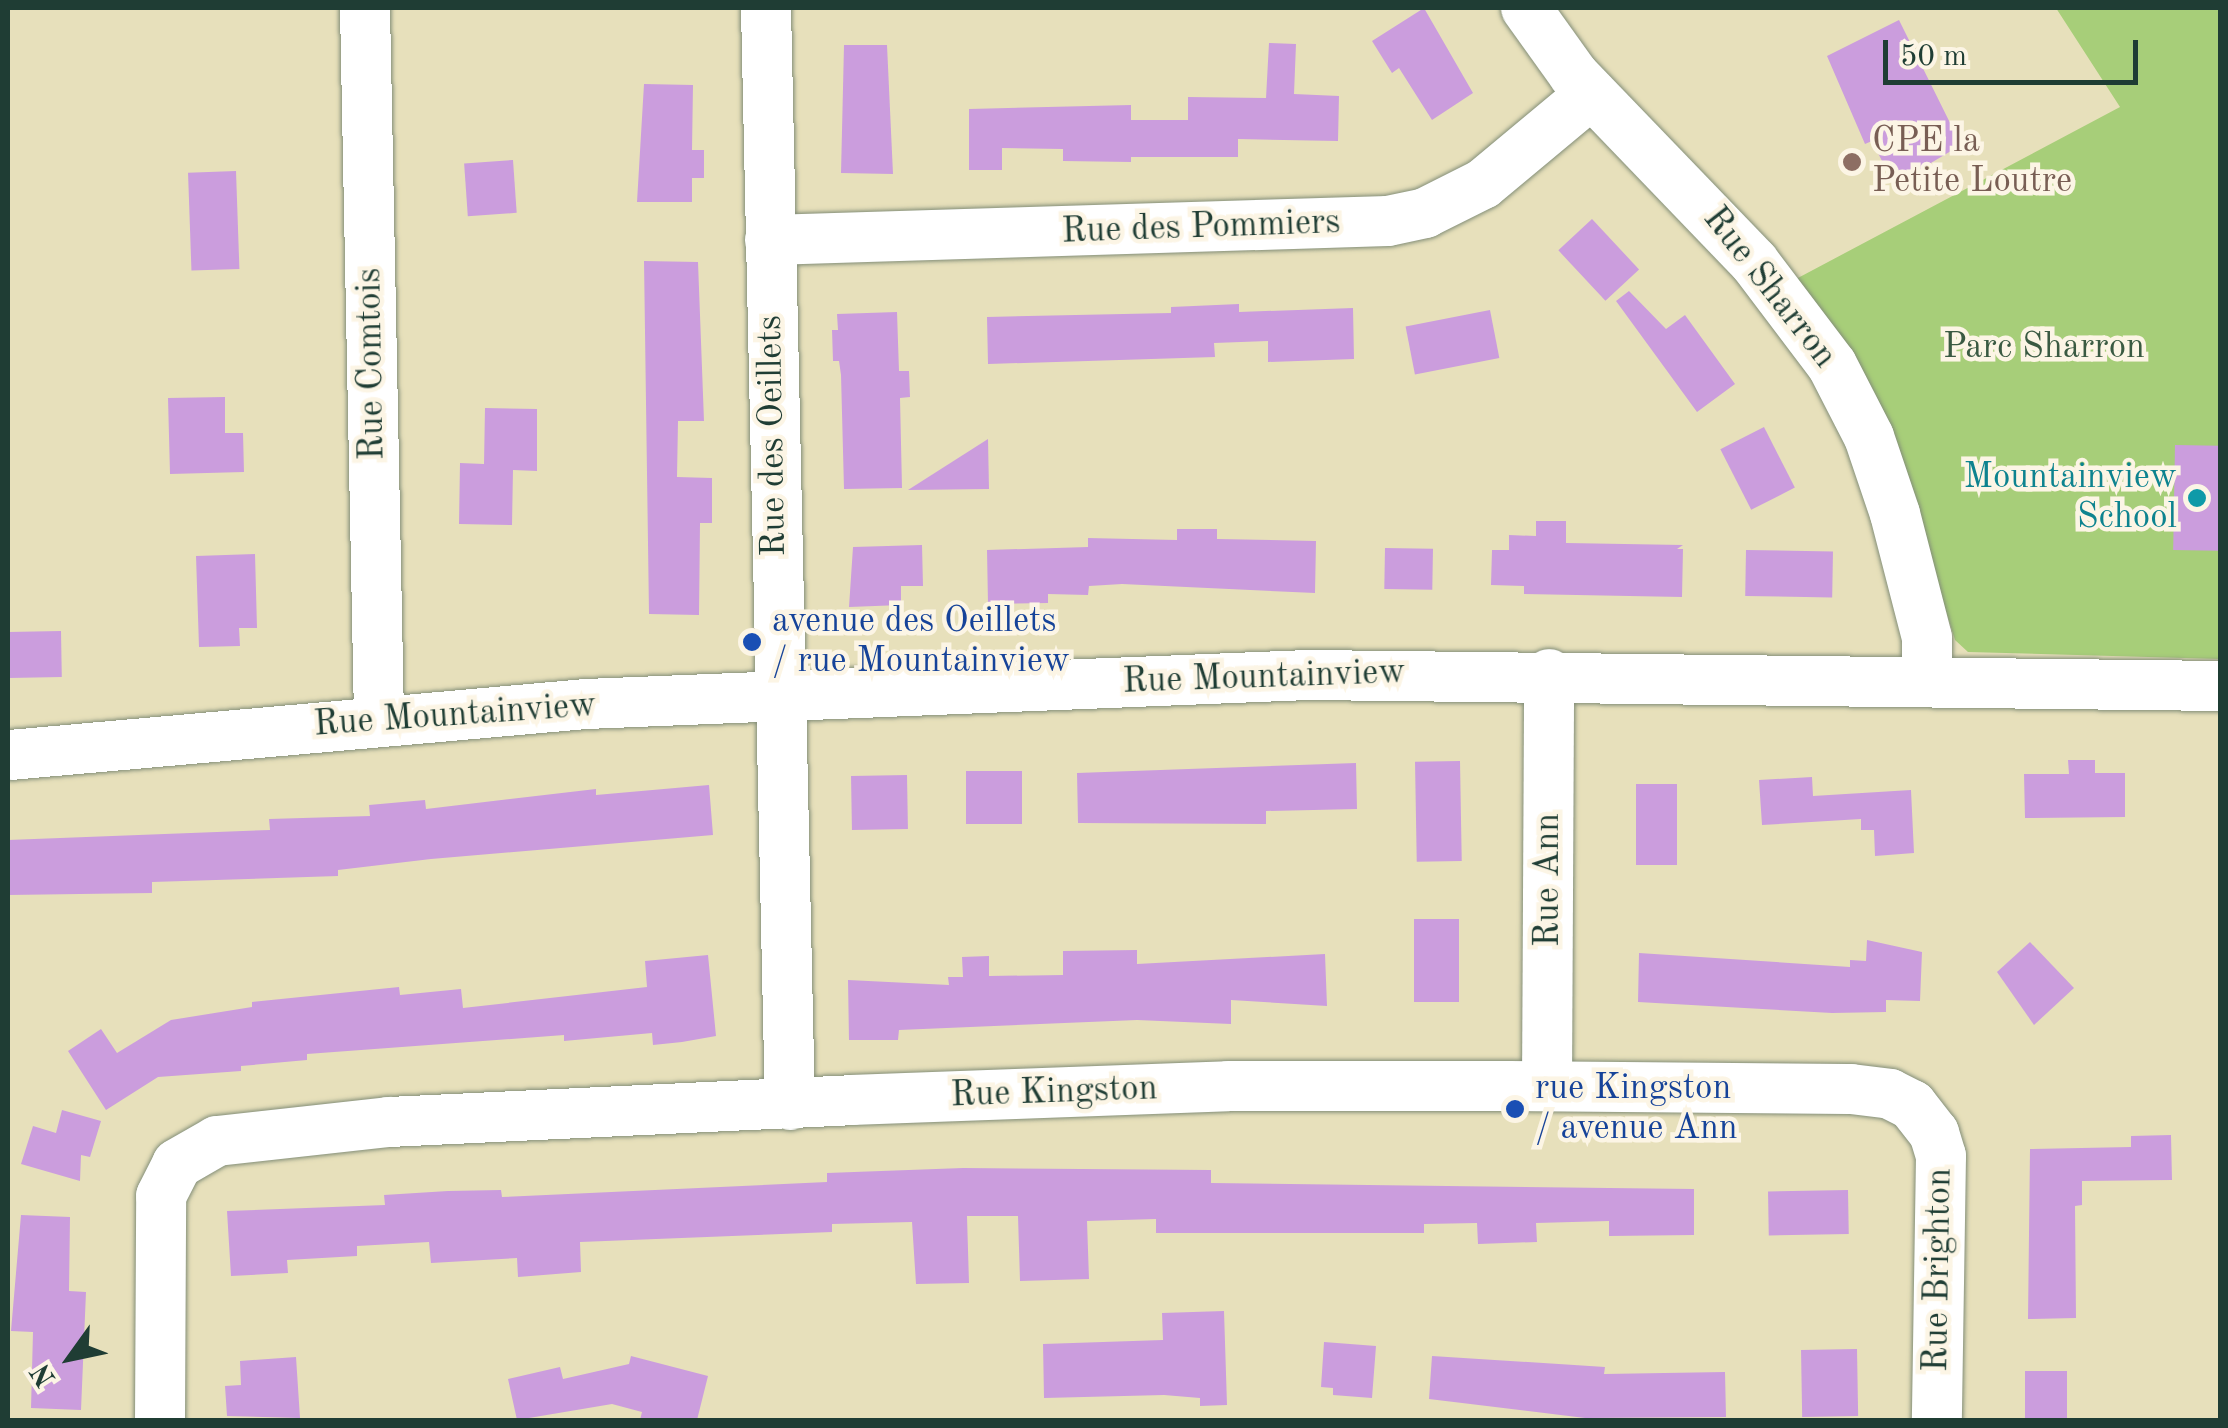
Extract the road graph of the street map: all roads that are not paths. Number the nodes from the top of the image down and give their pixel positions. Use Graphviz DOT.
graph roads {
  1 [pos="366,8"];
  2 [pos="766,8"];
  3 [pos="1526,8"];
  4 [pos="1591,94"];
  5 [pos="770,240"];
  6 [pos="1550,674"];
  7 [pos="1927,681"];
  8 [pos="2220,686"];
  9 [pos="781,695"];
  10 [pos="378,720"];
  11 [pos="10,755"];
  12 [pos="1547,1086"];
  13 [pos="790,1105"];
  14 [pos="1928,1122"];
  15 [pos="160,1420"];
  16 [pos="1937,1420"];
  1 -- 10 [label="street, Rue Comtois"];
  2 -- 5 [label="street, Rue des Oeillets"];
  3 -- 4 [label="street, Rue Sharron"];
  4 -- 5 [label="street, Rue des Pommiers"];
  4 -- 7 [label="street, Rue Sharron"];
  5 -- 9 [label="street, Rue des Oeillets"];
  6 -- 7 [label="street, Rue Mountainview"];
  6 -- 9 [label="street, Rue Mountainview"];
  6 -- 12 [label="street, Rue Ann"];
  7 -- 8 [label="street, Rue Mountainview"];
  9 -- 10 [label="street, Rue Mountainview"];
  9 -- 13 [label="street, Rue des Oeillets"];
  10 -- 11 [label="street, Rue Mountainview"];
  12 -- 13 [label="street, Rue Kingston"];
  12 -- 14 [label="street, Rue Kingston"];
  13 -- 15 [label="street, Rue Kingston"];
  14 -- 16 [label="street, Rue Brighton"];
}
